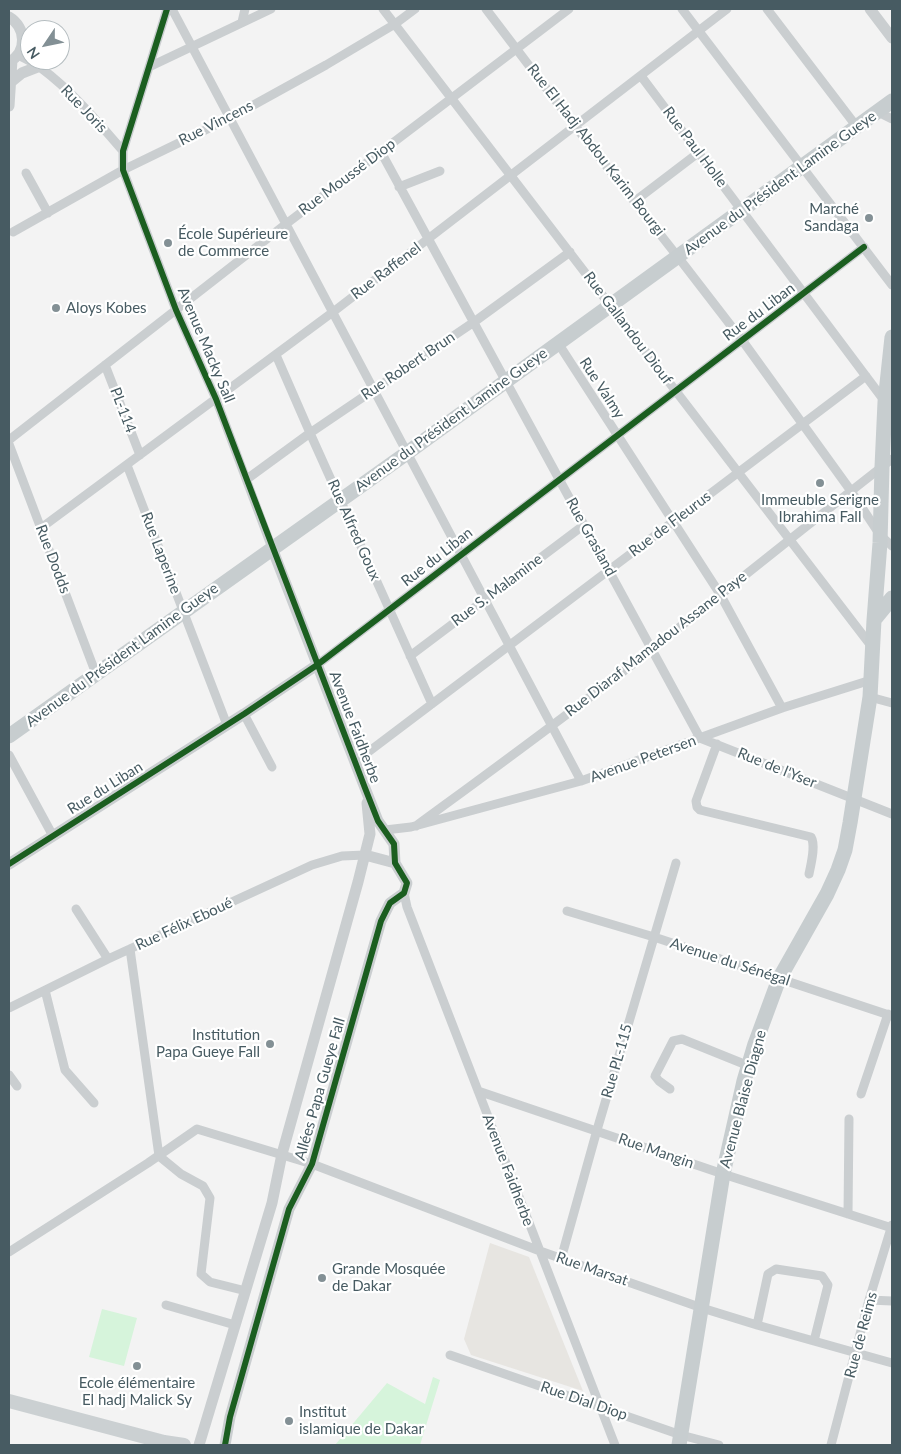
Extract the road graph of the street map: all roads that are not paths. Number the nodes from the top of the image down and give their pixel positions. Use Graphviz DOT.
graph roads {
  1 [pos="166,9"];
  2 [pos="172,9"];
  3 [pos="245,9"];
  4 [pos="271,9"];
  5 [pos="383,9"];
  6 [pos="415,9"];
  7 [pos="486,9"];
  8 [pos="569,9"];
  9 [pos="682,9"];
  10 [pos="727,9"];
  11 [pos="767,9"];
  12 [pos="870,9"];
  13 [pos="12,15"];
  14 [pos="242,22"];
  15 [pos="395,24"];
  16 [pos="699,31"];
  17 [pos="892,38"];
  18 [pos="192,46"];
  19 [pos="517,49"];
  20 [pos="13,59"];
  21 [pos="149,67"];
  22 [pos="28,70"];
  23 [pos="45,70"];
  24 [pos="641,76"];
  25 [pos="11,82"];
  26 [pos="452,98"];
  27 [pos="892,101"];
  28 [pos="9,106"];
  29 [pos="885,115"];
  30 [pos="230,118"];
  31 [pos="575,126"];
  32 [pos="857,128"];
  33 [pos="123,150"];
  34 [pos="381,152"];
  35 [pos="698,153"];
  36 [pos="802,167"];
  37 [pos="123,170"];
  38 [pos="440,171"];
  39 [pos="26,173"];
  40 [pos="511,176"];
  41 [pos="399,186"];
  42 [pos="635,201"];
  43 [pos="742,210"];
  44 [pos="48,213"];
  45 [pos="286,224"];
  46 [pos="13,232"];
  47 [pos="428,240"];
  48 [pos="864,247"];
  49 [pos="570,252"];
  50 [pos="678,257"];
  51 [pos="892,285"];
  52 [pos="804,293"];
  53 [pos="610,304"];
  54 [pos="176,310"];
  55 [pos="333,312"];
  56 [pos="474,322"];
  57 [pos="892,337"];
  58 [pos="742,340"];
  59 [pos="558,343"];
  60 [pos="276,355"];
  61 [pos="106,365"];
  62 [pos="866,376"];
  63 [pos="506,381"];
  64 [pos="373,389"];
  65 [pos="676,391"];
  66 [pos="216,399"];
  67 [pos="889,406"];
  68 [pos="802,424"];
  69 [pos="310,432"];
  70 [pos="618,435"];
  71 [pos="9,442"];
  72 [pos="407,452"];
  73 [pos="140,455"];
  74 [pos="887,463"];
  75 [pos="126,465"];
  76 [pos="738,472"];
  77 [pos="247,479"];
  78 [pos="559,480"];
  79 [pos="851,491"];
  80 [pos="340,499"];
  81 [pos="673,522"];
  82 [pos="584,524"];
  83 [pos="41,528"];
  84 [pos="880,535"];
  85 [pos="789,539"];
  86 [pos="892,546"];
  87 [pos="272,548"];
  88 [pos="461,554"];
  89 [pos="609,570"];
  90 [pos="720,594"];
  91 [pos="892,598"];
  92 [pos="484,599"];
  93 [pos="390,610"];
  94 [pos="183,612"];
  95 [pos="874,620"];
  96 [pos="509,645"];
  97 [pos="872,647"];
  98 [pos="652,649"];
  99 [pos="410,656"];
  100 [pos="317,665"];
  101 [pos="96,674"];
  102 [pos="871,680"];
  103 [pos="870,697"];
  104 [pos="892,703"];
  105 [pos="432,704"];
  106 [pos="782,708"];
  107 [pos="244,714"];
  108 [pos="227,725"];
  109 [pos="552,726"];
  110 [pos="9,736"];
  111 [pos="700,738"];
  112 [pos="717,744"];
  113 [pos="9,755"];
  114 [pos="355,762"];
  115 [pos="272,767"];
  116 [pos="581,781"];
  117 [pos="365,788"];
  118 [pos="853,798"];
  119 [pos="892,814"];
  120 [pos="414,827"];
  121 [pos="384,830"];
  122 [pos="370,834"];
  123 [pos="53,836"];
  124 [pos="394,844"];
  125 [pos="365,855"];
  126 [pos="395,863"];
  127 [pos="676,863"];
  128 [pos="9,864"];
  129 [pos="809,874"];
  130 [pos="404,894"];
  131 [pos="76,909"];
  132 [pos="567,911"];
  133 [pos="654,937"];
  134 [pos="130,949"];
  135 [pos="108,959"];
  136 [pos="780,979"];
  137 [pos="44,990"];
  138 [pos="9,1008"];
  139 [pos="890,1015"];
  140 [pos="749,1066"];
  141 [pos="9,1075"];
  142 [pos="17,1086"];
  143 [pos="670,1089"];
  144 [pos="478,1091"];
  145 [pos="861,1094"];
  146 [pos="94,1102"];
  147 [pos="849,1119"];
  148 [pos="597,1130"];
  149 [pos="282,1154"];
  150 [pos="159,1156"];
  151 [pos="312,1164"];
  152 [pos="723,1174"];
  153 [pos="848,1214"];
  154 [pos="892,1227"];
  155 [pos="540,1251"];
  156 [pos="9,1252"];
  157 [pos="561,1259"];
  158 [pos="246,1291"];
  159 [pos="869,1300"];
  160 [pos="892,1301"];
  161 [pos="166,1306"];
  162 [pos="702,1308"];
  163 [pos="235,1325"];
  164 [pos="757,1325"];
  165 [pos="814,1341"];
  166 [pos="856,1354"];
  167 [pos="450,1355"];
  168 [pos="892,1363"];
  169 [pos="9,1401"];
  170 [pos="600,1406"];
  171 [pos="680,1440"];
  172 [pos="166,1444"];
  173 [pos="184,1445"];
  174 [pos="199,1445"];
  175 [pos="225,1445"];
  176 [pos="615,1445"];
  177 [pos="719,1445"];
  178 [pos="831,1445"];
  1 -- 21 [label="street, Avenue Macky Sall"];
  2 -- 18 [label="street"];
  3 -- 14 [label="street"];
  4 -- 14 [label="street"];
  5 -- 15 [label="street, Rue Gallandou Diouf"];
  6 -- 15 [label="street, Rue Vincens"];
  7 -- 19 [label="street, Rue El Hadj Abdou Karim Bourgi"];
  8 -- 19 [label="street, Rue Moussé Diop"];
  9 -- 16 [label="street"];
  10 -- 16 [label="street, Rue Raffenel"];
  11 -- 32 [label="street"];
  12 -- 17 [label="street"];
  13 -- 20 [label="street"];
  14 -- 18 [label="street"];
  15 -- 26 [label="street, Rue Gallandou Diouf"];
  15 -- 30 [label="street, Rue Vincens"];
  16 -- 24 [label="street, Rue Raffenel"];
  16 -- 36 [label="street"];
  18 -- 21 [label="street"];
  18 -- 30 [label="street"];
  19 -- 26 [label="street, Rue Moussé Diop"];
  19 -- 31 [label="street, Rue El Hadj Abdou Karim Bourgi"];
  20 -- 25 [label="street"];
  21 -- 33 [label="street, Avenue Macky Sall"];
  22 -- 25 [label="street"];
  23 -- 33 [label="street, Rue Joris"];
  24 -- 31 [label="street, Rue Raffenel"];
  24 -- 35 [label="street, Rue Paul Holle"];
  25 -- 28 [label="street"];
  26 -- 34 [label="street, Rue Moussé Diop"];
  26 -- 40 [label="street, Rue Gallandou Diouf"];
  27 -- 29 [label="main road, Avenue du Président Lamine Gueye"];
  29 -- 32 [label="main road, Avenue du Président Lamine Gueye"];
  30 -- 37 [label="street, Rue Vincens"];
  30 -- 45 [label="street"];
  31 -- 40 [label="street, Rue Raffenel"];
  31 -- 42 [label="street, Rue El Hadj Abdou Karim Bourgi"];
  32 -- 36 [label="main road, Avenue du Président Lamine Gueye"];
  33 -- 37 [label="street, Avenue Macky Sall"];
  34 -- 41 [label="street, Rue Grasland"];
  34 -- 45 [label="street, Rue Moussé Diop"];
  35 -- 42 [label="street"];
  35 -- 43 [label="street, Rue Paul Holle"];
  36 -- 43 [label="main road, Avenue du Président Lamine Gueye"];
  36 -- 48 [label="street"];
  37 -- 44 [label="street, Rue Vincens"];
  37 -- 54 [label="street, Avenue Macky Sall"];
  38 -- 41 [label="street"];
  39 -- 44 [label="street"];
  40 -- 47 [label="street, Rue Raffenel"];
  40 -- 49 [label="street, Rue Gallandou Diouf"];
  41 -- 47 [label="street, Rue Grasland"];
  42 -- 50 [label="street, Rue El Hadj Abdou Karim Bourgi"];
  43 -- 50 [label="main road, Avenue du Président Lamine Gueye"];
  43 -- 52 [label="street, Rue Paul Holle"];
  44 -- 46 [label="street, Rue Vincens"];
  45 -- 54 [label="street, Rue Moussé Diop"];
  45 -- 55 [label="street"];
  47 -- 55 [label="street, Rue Raffenel"];
  47 -- 56 [label="street, Rue Grasland"];
  48 -- 51 [label="street"];
  48 -- 52 [label="street, Rue du Liban"];
  49 -- 53 [label="street, Rue Gallandou Diouf"];
  49 -- 56 [label="street, Rue Robert Brun"];
  50 -- 53 [label="main road, Avenue du Président Lamine Gueye"];
  50 -- 58 [label="street, Rue El Hadj Abdou Karim Bourgi"];
  52 -- 58 [label="street, Rue du Liban"];
  52 -- 62 [label="street, Rue Paul Holle"];
  53 -- 59 [label="main road, Avenue du Président Lamine Gueye"];
  53 -- 65 [label="street, Rue Gallandou Diouf"];
  54 -- 61 [label="street, Rue Moussé Diop"];
  54 -- 66 [label="street, Avenue Macky Sall"];
  55 -- 60 [label="street, Rue Raffenel"];
  55 -- 64 [label="street"];
  56 -- 63 [label="street, Rue Grasland"];
  56 -- 64 [label="street, Rue Robert Brun"];
  57 -- 67 [label="main road, Avenue Blaise Diagne"];
  58 -- 65 [label="street, Rue du Liban"];
  58 -- 68 [label="street, Rue El Hadj Abdou Karim Bourgi"];
  59 -- 63 [label="main road, Avenue du Président Lamine Gueye"];
  59 -- 70 [label="street, Rue Valmy"];
  60 -- 66 [label="street, Rue Raffenel"];
  60 -- 69 [label="street, Rue Alfred Goux"];
  61 -- 71 [label="street, Rue Moussé Diop"];
  61 -- 73 [label="street, PL-114"];
  62 -- 67 [label="street, Rue Paul Holle"];
  62 -- 68 [label="street, Rue de Fleurus"];
  63 -- 72 [label="main road, Avenue du Président Lamine Gueye"];
  63 -- 78 [label="street, Rue Grasland"];
  64 -- 69 [label="street, Rue Robert Brun"];
  64 -- 72 [label="street"];
  65 -- 70 [label="street, Rue du Liban"];
  65 -- 76 [label="street, Rue Gallandou Diouf"];
  66 -- 73 [label="street, Rue Raffenel"];
  66 -- 77 [label="street, Avenue Macky Sall"];
  67 -- 74 [label="main road, Avenue Blaise Diagne"];
  68 -- 76 [label="street, Rue de Fleurus"];
  68 -- 79 [label="street, Rue El Hadj Abdou Karim Bourgi"];
  69 -- 77 [label="street, Rue Robert Brun"];
  69 -- 80 [label="street, Rue Alfred Goux"];
  70 -- 78 [label="street, Rue du Liban"];
  70 -- 81 [label="street, Rue Valmy"];
  71 -- 83 [label="street, Rue Dodds"];
  72 -- 80 [label="main road, Avenue du Président Lamine Gueye"];
  72 -- 88 [label="street"];
  73 -- 75 [label="street, Rue Raffenel"];
  74 -- 79 [label="street, Rue Diaraf Mamadou Assane Paye"];
  74 -- 84 [label="main road, Avenue Blaise Diagne"];
  75 -- 83 [label="street, Rue Raffenel"];
  75 -- 94 [label="street, Rue Laperine"];
  76 -- 81 [label="street, Rue de Fleurus"];
  76 -- 85 [label="street, Rue Gallandou Diouf"];
  77 -- 87 [label="street, Avenue Macky Sall"];
  78 -- 82 [label="street, Rue Grasland"];
  78 -- 88 [label="street, Rue du Liban"];
  79 -- 84 [label="street, Rue El Hadj Abdou Karim Bourgi"];
  79 -- 85 [label="street, Rue Diaraf Mamadou Assane Paye"];
  80 -- 87 [label="main road, Avenue du Président Lamine Gueye"];
  80 -- 93 [label="street, Rue Alfred Goux"];
  81 -- 89 [label="street, Rue de Fleurus"];
  81 -- 90 [label="street, Rue Valmy"];
  82 -- 89 [label="street, Rue Grasland"];
  82 -- 92 [label="street, Rue S. Malamine"];
  83 -- 101 [label="street, Rue Dodds"];
  84 -- 86 [label="street, Rue El Hadj Abdou Karim Bourgi"];
  84 -- 95 [label="main road, Avenue Blaise Diagne"];
  85 -- 90 [label="street, Rue Diaraf Mamadou Assane Paye"];
  85 -- 97 [label="street, Rue Gallandou Diouf"];
  87 -- 94 [label="main road, Avenue du Président Lamine Gueye"];
  87 -- 100 [label="street, Avenue Faidherbe"];
  88 -- 92 [label="street"];
  88 -- 93 [label="street, Rue du Liban"];
  89 -- 96 [label="street, Rue de Fleurus"];
  89 -- 98 [label="street, Rue Grasland"];
  90 -- 98 [label="street, Rue Diaraf Mamadou Assane Paye"];
  90 -- 106 [label="street, Rue Valmy"];
  91 -- 95 [label="main road"];
  92 -- 96 [label="street"];
  92 -- 99 [label="street, Rue S. Malamine"];
  93 -- 99 [label="street, Rue Alfred Goux"];
  93 -- 100 [label="street, Rue du Liban"];
  94 -- 101 [label="main road, Avenue du Président Lamine Gueye"];
  94 -- 108 [label="street, Rue Laperine"];
  95 -- 97 [label="main road, Avenue Blaise Diagne"];
  96 -- 105 [label="street, Rue de Fleurus"];
  96 -- 109 [label="street"];
  97 -- 102 [label="main road, Avenue Blaise Diagne"];
  98 -- 109 [label="street, Rue Diaraf Mamadou Assane Paye"];
  98 -- 111 [label="street, Rue Grasland"];
  99 -- 105 [label="street, Rue Alfred Goux"];
  100 -- 107 [label="street, Rue du Liban"];
  100 -- 114 [label="street, Avenue Faidherbe"];
  101 -- 110 [label="main road, Avenue du Président Lamine Gueye"];
  102 -- 103 [label="main road, Avenue Blaise Diagne"];
  102 -- 106 [label="street, Avenue Petersen"];
  103 -- 104 [label="street"];
  103 -- 118 [label="main road, Avenue Blaise Diagne"];
  105 -- 114 [label="street, Rue de Fleurus"];
  106 -- 111 [label="street, Avenue Petersen"];
  107 -- 108 [label="street, Rue du Liban"];
  107 -- 115 [label="street"];
  108 -- 123 [label="street, Rue du Liban"];
  109 -- 116 [label="street"];
  109 -- 120 [label="street, Rue Diaraf Mamadou Assane Paye"];
  111 -- 112 [label="street, Rue de l'Yser"];
  111 -- 116 [label="street, Avenue Petersen"];
  112 -- 118 [label="street, Rue de l'Yser"];
  112 -- 129 [label="street"];
  113 -- 123 [label="street"];
  114 -- 117 [label="street, Avenue Faidherbe"];
  116 -- 120 [label="street, Avenue Petersen"];
  117 -- 121 [label="street, Avenue Faidherbe"];
  117 -- 122 [label="street, Avenue Faidherbe"];
  118 -- 119 [label="street, Rue de l'Yser"];
  118 -- 136 [label="main road, Avenue Blaise Diagne"];
  120 -- 121 [label="street, Avenue Petersen"];
  120 -- 124 [label="street, Avenue Petersen"];
  121 -- 122 [label="street"];
  121 -- 124 [label="street, Avenue Faidherbe"];
  122 -- 125 [label="street, Avenue Faidherbe"];
  123 -- 128 [label="street, Rue du Liban"];
  124 -- 126 [label="street"];
  125 -- 126 [label="street"];
  125 -- 134 [label="street, Rue Félix Eboué"];
  125 -- 149 [label="street, Allées Papa Gueye Fall"];
  126 -- 130 [label="street"];
  127 -- 133 [label="street, Rue PL-115"];
  130 -- 144 [label="street, Avenue Faidherbe"];
  130 -- 151 [label="street, Allées Papa Gueye Fall"];
  131 -- 135 [label="street"];
  132 -- 133 [label="street, Avenue du Sénégal"];
  133 -- 136 [label="street, Avenue du Sénégal"];
  133 -- 148 [label="street, Rue PL-115"];
  134 -- 135 [label="street, Rue Félix Eboué"];
  134 -- 150 [label="street"];
  135 -- 137 [label="street, Rue Félix Eboué"];
  136 -- 139 [label="street, Avenue du Sénégal"];
  136 -- 140 [label="main road, Avenue Blaise Diagne"];
  137 -- 138 [label="street, Rue Félix Eboué"];
  137 -- 146 [label="street"];
  139 -- 145 [label="street"];
  140 -- 143 [label="street"];
  140 -- 152 [label="main road, Avenue Blaise Diagne"];
  141 -- 142 [label="street"];
  144 -- 148 [label="street, Rue Mangin"];
  144 -- 155 [label="street, Avenue Faidherbe"];
  147 -- 153 [label="street"];
  148 -- 152 [label="street, Rue Mangin"];
  148 -- 157 [label="street, Rue PL-115"];
  149 -- 150 [label="street, Rue Marsat"];
  149 -- 151 [label="street, Rue Marsat"];
  149 -- 158 [label="street, Allées Papa Gueye Fall"];
  150 -- 156 [label="street"];
  150 -- 158 [label="street"];
  151 -- 155 [label="street, Rue Marsat"];
  151 -- 175 [label="street, Allées Papa Gueye Fall"];
  152 -- 153 [label="street, Rue Mangin"];
  152 -- 162 [label="main road, Avenue Blaise Diagne"];
  153 -- 154 [label="street, Rue Mangin"];
  154 -- 159 [label="street, Rue de Reims"];
  155 -- 157 [label="street, Rue Marsat"];
  155 -- 170 [label="street, Avenue Faidherbe"];
  157 -- 162 [label="street, Rue Marsat"];
  158 -- 163 [label="street, Allées Papa Gueye Fall"];
  159 -- 160 [label="street"];
  159 -- 166 [label="street, Rue de Reims"];
  161 -- 163 [label="street"];
  162 -- 164 [label="street, Rue Marsat"];
  162 -- 171 [label="main road, Avenue Blaise Diagne"];
  163 -- 174 [label="street, Allées Papa Gueye Fall"];
  164 -- 165 [label="street, Rue Marsat"];
  164 -- 165 [label="street"];
  165 -- 166 [label="street, Rue Marsat"];
  166 -- 168 [label="street, Rue Marsat"];
  166 -- 178 [label="street, Rue de Reims"];
  167 -- 170 [label="street, Rue Dial Diop"];
  169 -- 172 [label="main road"];
  170 -- 171 [label="street, Rue Dial Diop"];
  170 -- 176 [label="street, Avenue Faidherbe"];
  171 -- 177 [label="street, Rue Dial Diop"];
  172 -- 173 [label="main road"];
}
